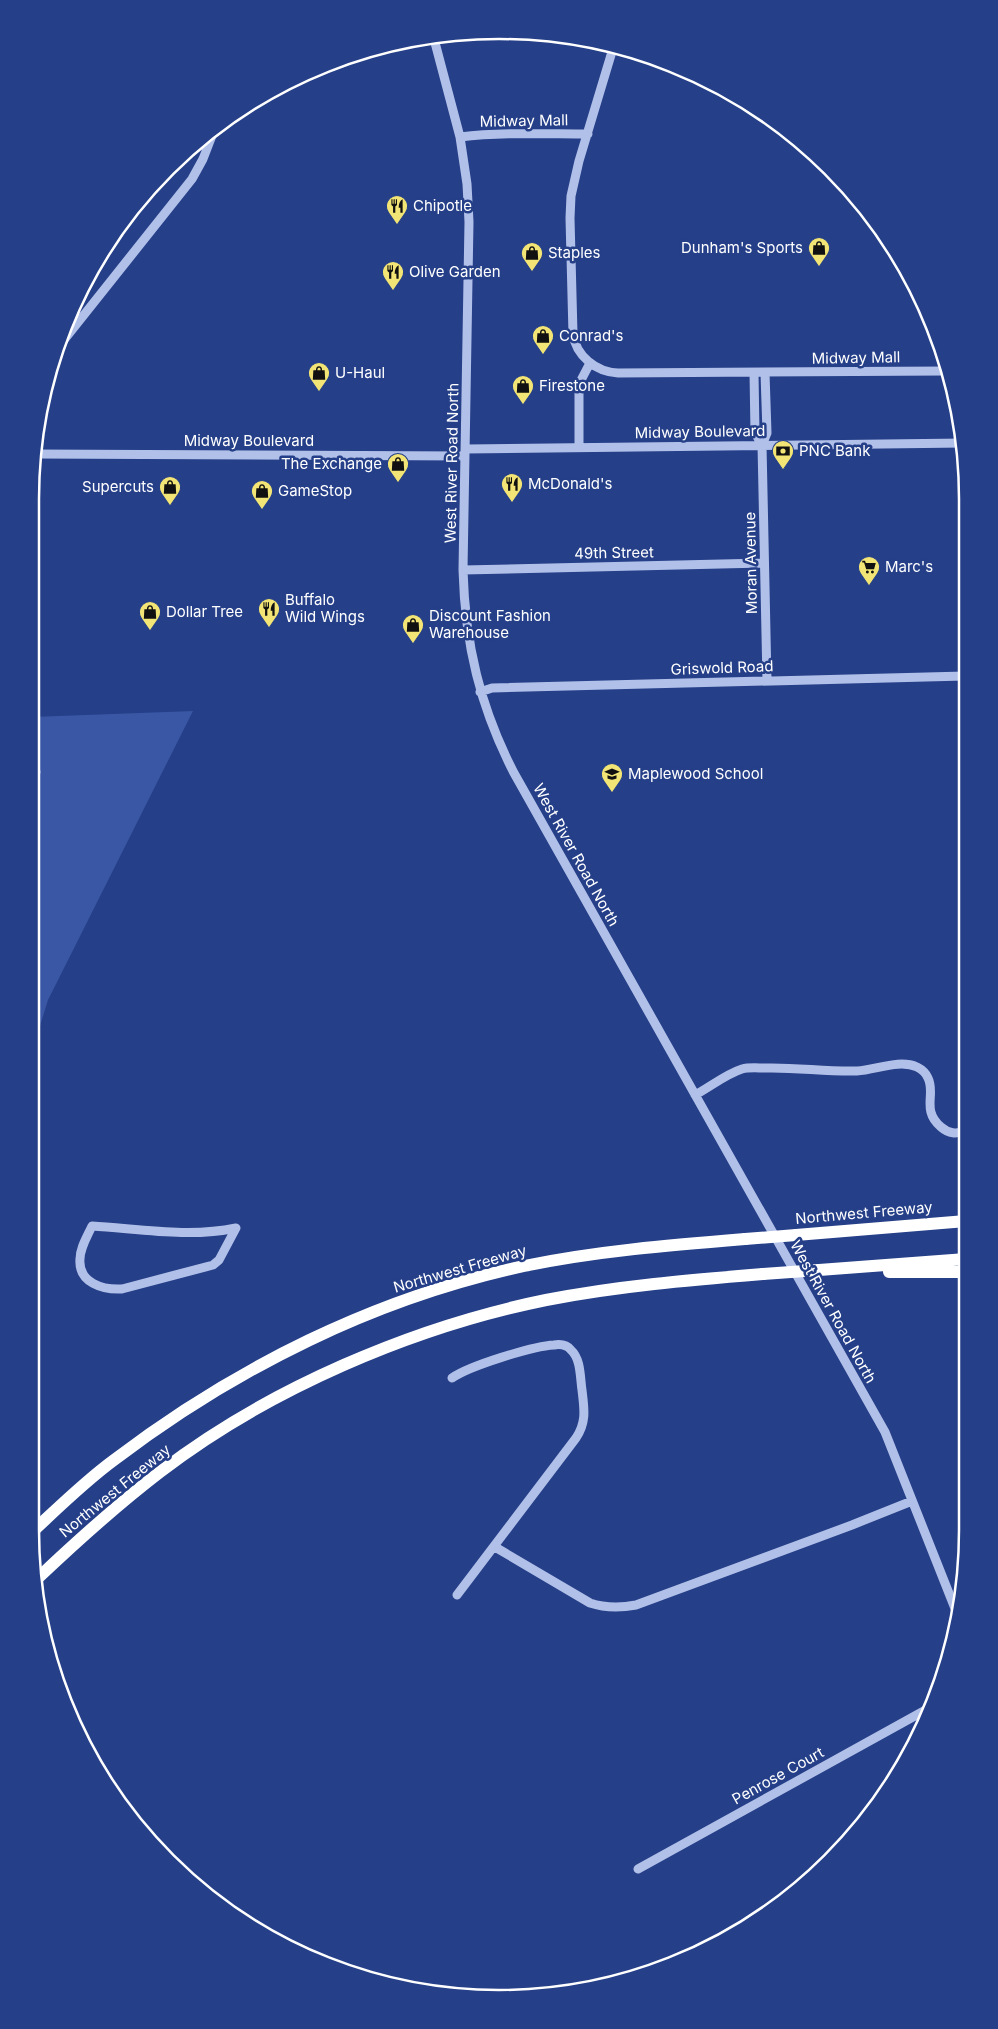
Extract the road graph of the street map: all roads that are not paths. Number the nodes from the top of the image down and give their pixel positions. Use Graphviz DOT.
graph roads {
  1 [pos="434,44"];
  2 [pos="612,53"];
  3 [pos="588,134"];
  4 [pos="460,138"];
  5 [pos="210,141"];
  6 [pos="71,332"];
  7 [pos="590,363"];
  8 [pos="941,371"];
  9 [pos="754,373"];
  10 [pos="765,373"];
  11 [pos="955,443"];
  12 [pos="762,445"];
  13 [pos="579,447"];
  14 [pos="466,452"];
  15 [pos="42,454"];
  16 [pos="764,563"];
  17 [pos="464,570"];
  18 [pos="959,676"];
  19 [pos="767,681"];
  20 [pos="480,692"];
  21 [pos="695,1095"];
  22 [pos="959,1133"];
  23 [pos="959,1214"];
  24 [pos="959,1222"];
  25 [pos="850,1230"];
  26 [pos="215,1233"];
  27 [pos="959,1259"];
  28 [pos="959,1272"];
  29 [pos="819,1273"];
  30 [pos="452,1378"];
  31 [pos="912,1501"];
  32 [pos="39,1525"];
  33 [pos="495,1547"];
  34 [pos="41,1575"];
  35 [pos="457,1595"];
  36 [pos="953,1603"];
  37 [pos="921,1714"];
  38 [pos="638,1869"];
  1 -- 4 [label="street, West River Road North"];
  2 -- 3 [label="street, Midway Mall"];
  3 -- 4 [label="street, Midway Mall"];
  3 -- 7 [label="street, Midway Mall"];
  4 -- 14 [label="street, West River Road North"];
  5 -- 6 [label="street"];
  7 -- 9 [label="street"];
  7 -- 13 [label="street"];
  8 -- 10 [label="street, Midway Mall"];
  9 -- 10 [label="street, Midway Mall"];
  9 -- 12 [label="street, Moran Avenue"];
  10 -- 12 [label="street, Moran Avenue"];
  11 -- 12 [label="street, Midway Boulevard"];
  12 -- 13 [label="street, Midway Boulevard"];
  12 -- 16 [label="street, Moran Avenue"];
  13 -- 14 [label="street, Midway Boulevard"];
  14 -- 15 [label="street, Midway Boulevard"];
  14 -- 17 [label="street, West River Road North"];
  16 -- 17 [label="street, 49th Street"];
  16 -- 19 [label="street, Moran Avenue"];
  17 -- 20 [label="street, West River Road North"];
  18 -- 19 [label="street, Griswold Road"];
  19 -- 20 [label="street, Griswold Road"];
  20 -- 21 [label="street, West River Road North"];
  21 -- 22 [label="street"];
  21 -- 31 [label="street, West River Road North"];
  23 -- 25 [label="highway"];
  24 -- 25 [label="highway, Northwest Freeway"];
  25 -- 32 [label="highway, Northwest Freeway, bridge"];
  26 -- 26 [label="street"];
  27 -- 29 [label="highway"];
  28 -- 29 [label="highway"];
  29 -- 34 [label="highway, Northwest Freeway"];
  30 -- 33 [label="street"];
  31 -- 33 [label="street"];
  31 -- 36 [label="street, West River Road North"];
  33 -- 35 [label="street"];
  37 -- 38 [label="street, Penrose Court"];
}
